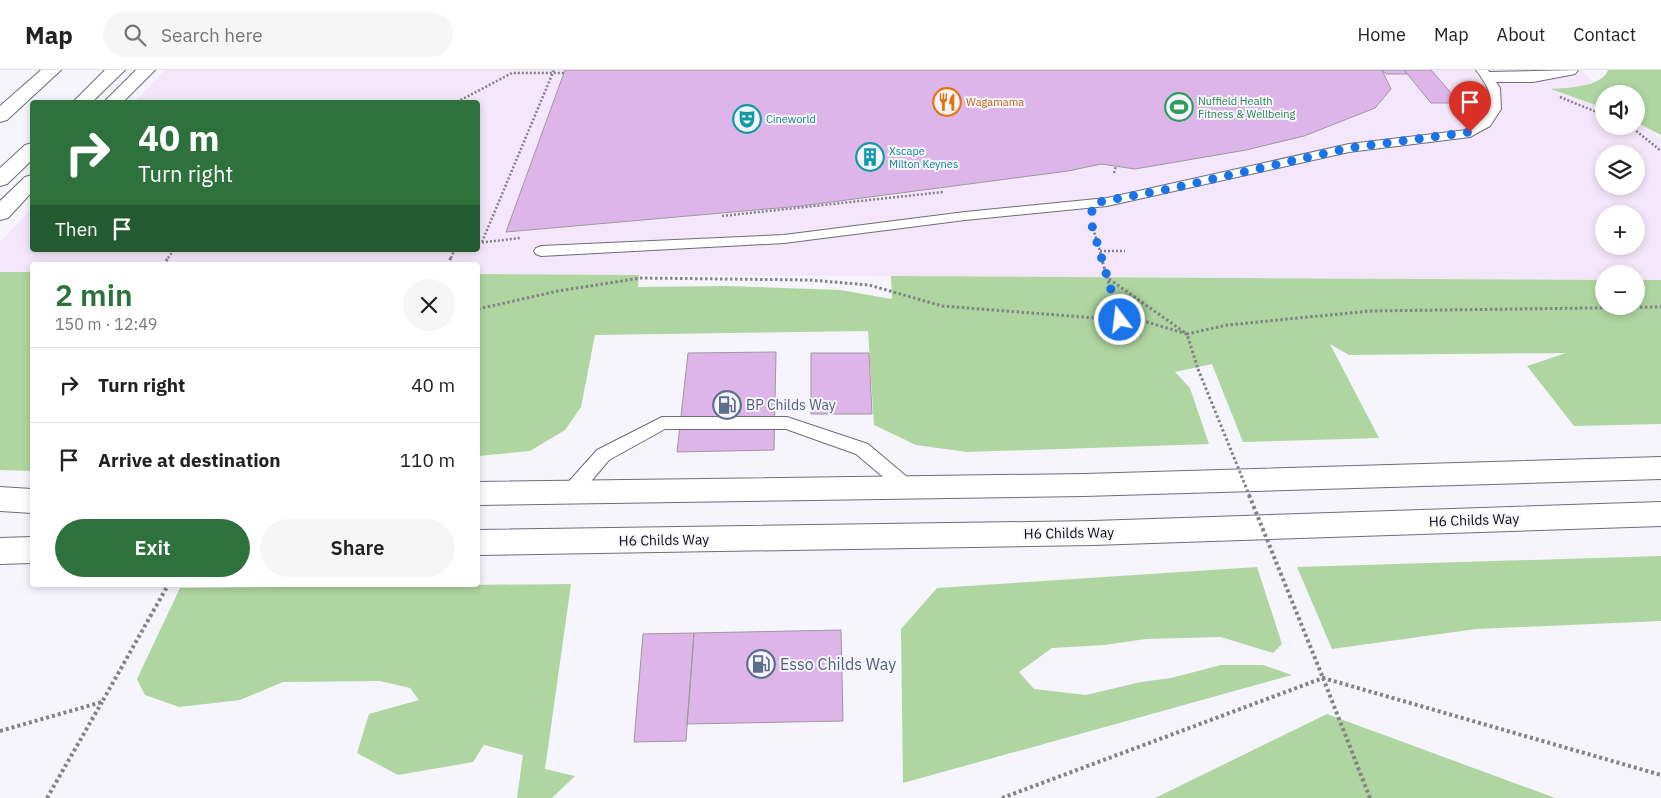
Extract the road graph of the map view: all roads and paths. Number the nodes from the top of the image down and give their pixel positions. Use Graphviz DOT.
graph roads {
  1 [pos="52,70"];
  2 [pos="116,70"];
  3 [pos="146,70"];
  4 [pos="508,70"];
  5 [pos="1569,70"];
  6 [pos="553,72"];
  7 [pos="512,73"];
  8 [pos="564,73"];
  9 [pos="1486,73"];
  10 [pos="1533,77"];
  11 [pos="84,100"];
  12 [pos="115,100"];
  13 [pos="461,100"];
  14 [pos="1595,110"];
  15 [pos="0,116"];
  16 [pos="1643,135"];
  17 [pos="30,151"];
  18 [pos="1661,151"];
  19 [pos="1116,166"];
  20 [pos="1114,173"];
  21 [pos="0,180"];
  22 [pos="30,183"];
  23 [pos="1094,203"];
  24 [pos="0,212"];
  25 [pos="482,242"];
  26 [pos="1125,250"];
  27 [pos="542,251"];
  28 [pos="1100,251"];
  29 [pos="172,252"];
  30 [pos="164,262"];
  31 [pos="1109,279"];
  32 [pos="1661,307"];
  33 [pos="480,309"];
  34 [pos="1120,320"];
  35 [pos="1188,334"];
  36 [pos="1661,468"];
  37 [pos="907,487"];
  38 [pos="570,492"];
  39 [pos="480,494"];
  40 [pos="0,499"];
  41 [pos="30,501"];
  42 [pos="1661,514"];
  43 [pos="480,543"];
  44 [pos="30,550"];
  45 [pos="0,551"];
  46 [pos="167,587"];
  47 [pos="1323,678"];
  48 [pos="102,702"];
  49 [pos="0,731"];
  50 [pos="1661,775"];
  51 [pos="47,798"];
  52 [pos="1002,798"];
  53 [pos="1370,798"];
  1 -- 15 [label="street"];
  2 -- 11 [label="street"];
  3 -- 12 [label="street"];
  4 -- 7 [label="path"];
  5 -- 10 [label="street"];
  6 -- 7 [label="path"];
  6 -- 8 [label="path"];
  6 -- 25 [label="path"];
  7 -- 13 [label="path"];
  9 -- 10 [label="street"];
  9 -- 23 [label="lane"];
  10 -- 14 [label="path"];
  16 -- 18 [label="path"];
  17 -- 21 [label="street"];
  19 -- 20 [label="path"];
  22 -- 24 [label="street"];
  23 -- 27 [label="lane"];
  23 -- 28 [label="path"];
  26 -- 28 [label="path"];
  28 -- 31 [label="path"];
  29 -- 30 [label="path"];
  31 -- 34 [label="path"];
  31 -- 35 [label="path"];
  32 -- 35 [label="path"];
  33 -- 34 [label="path"];
  34 -- 35 [label="path"];
  35 -- 47 [label="path, bridge"];
  36 -- 37 [label="street"];
  37 -- 38 [label="street"];
  37 -- 38 [label="lane"];
  38 -- 39 [label="street"];
  40 -- 41 [label="street"];
  42 -- 43 [label="street, H6 Childs Way"];
  44 -- 45 [label="street"];
  46 -- 48 [label="path"];
  47 -- 50 [label="path"];
  47 -- 52 [label="path"];
  47 -- 53 [label="path"];
  48 -- 49 [label="path"];
  48 -- 51 [label="path"];
}
